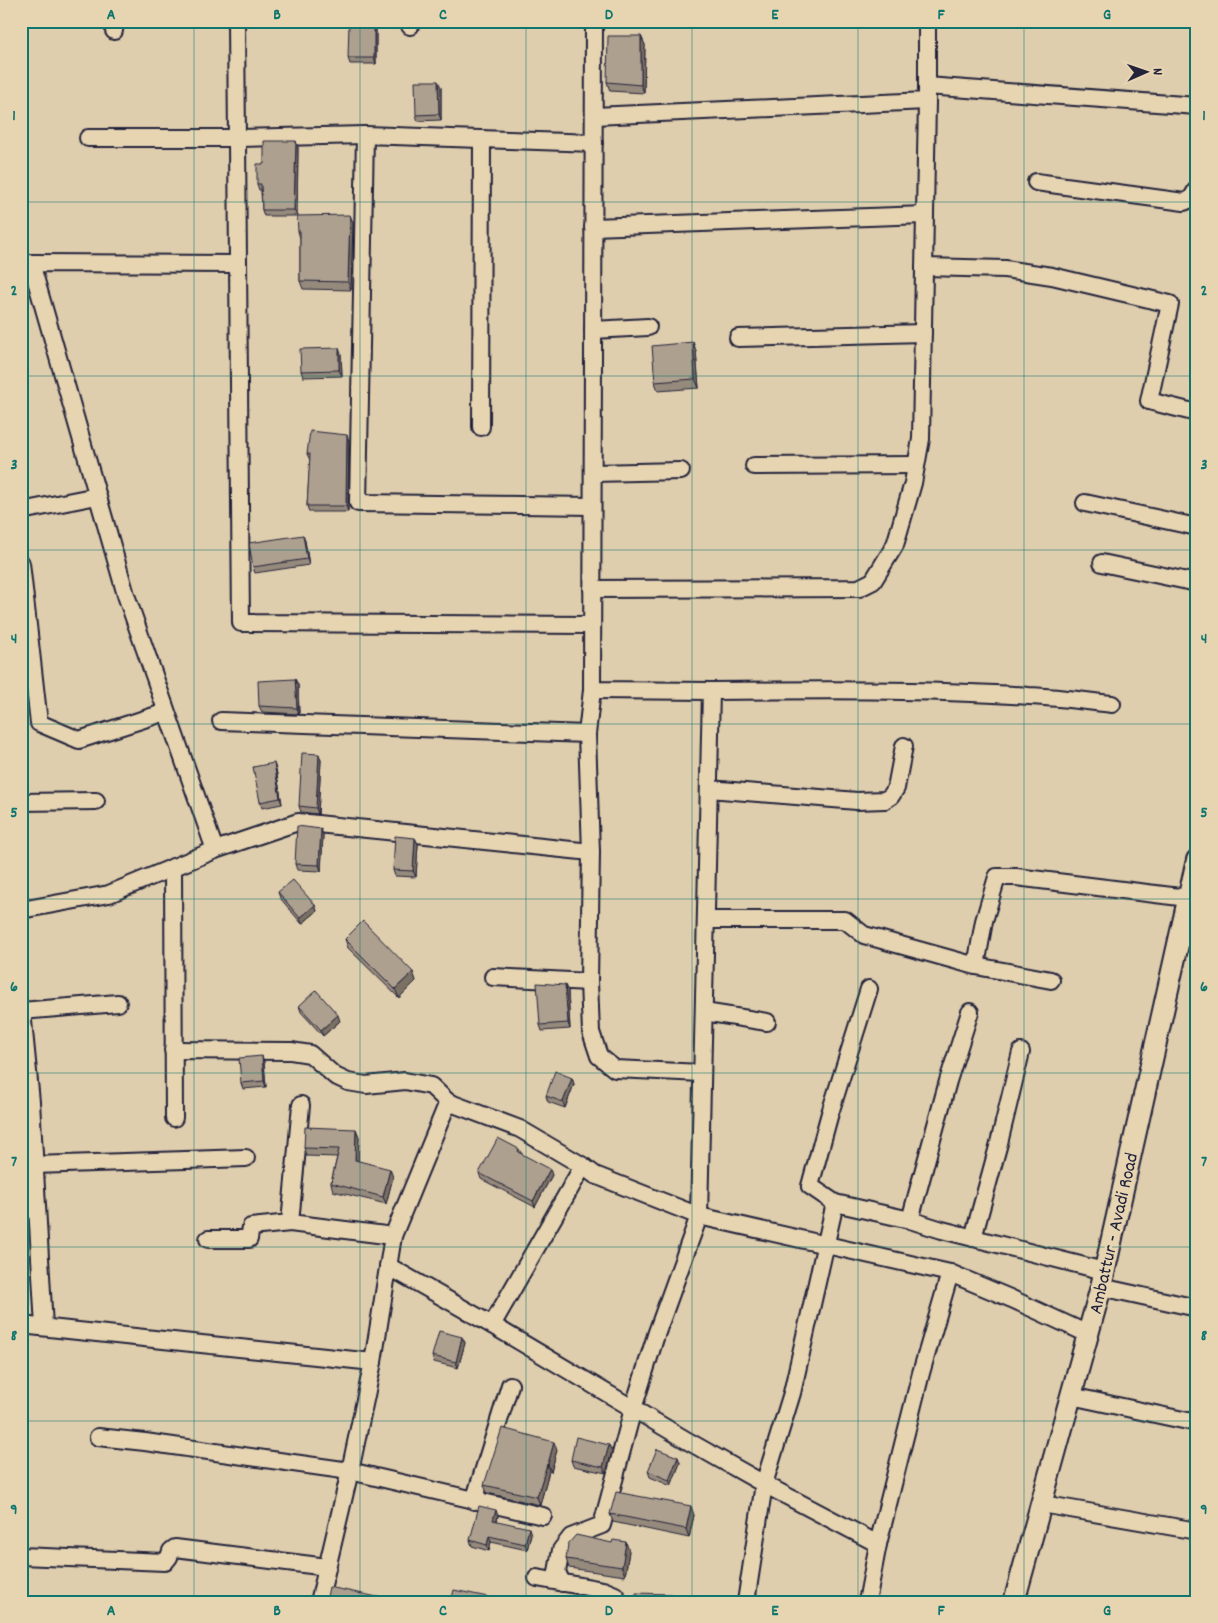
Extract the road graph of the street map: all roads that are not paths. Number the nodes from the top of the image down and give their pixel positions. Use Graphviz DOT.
graph roads {
  1 [pos="236,21"];
  2 [pos="594,21"];
  3 [pos="927,21"];
  4 [pos="927,93"];
  5 [pos="1197,106"];
  6 [pos="594,116"];
  7 [pos="365,135"];
  8 [pos="88,138"];
  9 [pos="237,138"];
  10 [pos="482,139"];
  11 [pos="594,143"];
  12 [pos="1036,182"];
  13 [pos="1197,189"];
  14 [pos="925,216"];
  15 [pos="593,227"];
  16 [pos="26,262"];
  17 [pos="238,264"];
  18 [pos="924,267"];
  19 [pos="648,327"];
  20 [pos="593,330"];
  21 [pos="923,333"];
  22 [pos="738,338"];
  23 [pos="1197,412"];
  24 [pos="481,427"];
  25 [pos="916,465"];
  26 [pos="754,466"];
  27 [pos="681,471"];
  28 [pos="592,473"];
  29 [pos="97,496"];
  30 [pos="1085,504"];
  31 [pos="592,506"];
  32 [pos="21,511"];
  33 [pos="1197,527"];
  34 [pos="21,563"];
  35 [pos="1102,563"];
  36 [pos="1197,583"];
  37 [pos="592,589"];
  38 [pos="592,625"];
  39 [pos="592,690"];
  40 [pos="711,691"];
  41 [pos="1112,704"];
  42 [pos="166,712"];
  43 [pos="221,721"];
  44 [pos="587,734"];
  45 [pos="904,746"];
  46 [pos="709,789"];
  47 [pos="96,800"];
  48 [pos="21,802"];
  49 [pos="214,850"];
  50 [pos="591,852"];
  51 [pos="1197,860"];
  52 [pos="173,867"];
  53 [pos="1188,898"];
  54 [pos="21,910"];
  55 [pos="706,920"];
  56 [pos="976,966"];
  57 [pos="493,977"];
  58 [pos="1050,980"];
  59 [pos="589,982"];
  60 [pos="869,990"];
  61 [pos="118,1003"];
  62 [pos="22,1011"];
  63 [pos="704,1012"];
  64 [pos="970,1012"];
  65 [pos="767,1022"];
  66 [pos="174,1050"];
  67 [pos="1021,1052"];
  68 [pos="702,1073"];
  69 [pos="448,1102"];
  70 [pos="26,1103"];
  71 [pos="301,1105"];
  72 [pos="174,1118"];
  73 [pos="246,1158"];
  74 [pos="34,1165"];
  75 [pos="583,1166"];
  76 [pos="835,1203"];
  77 [pos="29,1208"];
  78 [pos="699,1216"];
  79 [pos="910,1220"];
  80 [pos="290,1222"];
  81 [pos="393,1236"];
  82 [pos="973,1238"];
  83 [pos="208,1239"];
  84 [pos="826,1245"];
  85 [pos="388,1266"];
  86 [pos="950,1273"];
  87 [pos="1102,1279"];
  88 [pos="1197,1308"];
  89 [pos="21,1325"];
  90 [pos="492,1325"];
  91 [pos="44,1327"];
  92 [pos="1088,1334"];
  93 [pos="373,1362"];
  94 [pos="510,1385"];
  95 [pos="1071,1396"];
  96 [pos="633,1409"];
  97 [pos="1197,1423"];
  98 [pos="98,1437"];
  99 [pos="350,1471"];
  100 [pos="764,1484"];
  101 [pos="474,1501"];
  102 [pos="1042,1504"];
  103 [pos="543,1516"];
  104 [pos="1197,1531"];
  105 [pos="878,1544"];
  106 [pos="21,1556"];
  107 [pos="327,1567"];
  108 [pos="537,1578"];
  109 [pos="562,1583"];
  110 [pos="319,1602"];
  111 [pos="620,1602"];
  112 [pos="746,1602"];
  113 [pos="867,1602"];
  114 [pos="1014,1602"];
  1 -- 9 [label="street"];
  2 -- 6 [label="street"];
  3 -- 4 [label="street"];
  4 -- 5 [label="street"];
  4 -- 6 [label="street"];
  4 -- 14 [label="street"];
  6 -- 11 [label="street"];
  7 -- 9 [label="street"];
  7 -- 10 [label="street"];
  7 -- 31 [label="street"];
  8 -- 9 [label="street"];
  9 -- 17 [label="street"];
  10 -- 11 [label="street"];
  10 -- 24 [label="street"];
  11 -- 15 [label="street"];
  12 -- 13 [label="street"];
  14 -- 15 [label="street"];
  14 -- 18 [label="street"];
  15 -- 20 [label="street"];
  16 -- 17 [label="street"];
  16 -- 29 [label="street"];
  17 -- 38 [label="street"];
  18 -- 21 [label="street"];
  18 -- 23 [label="street"];
  19 -- 20 [label="street"];
  20 -- 28 [label="street"];
  21 -- 22 [label="street"];
  21 -- 25 [label="street"];
  25 -- 26 [label="street"];
  25 -- 37 [label="street"];
  27 -- 28 [label="street"];
  28 -- 31 [label="street"];
  29 -- 32 [label="street"];
  29 -- 42 [label="street"];
  30 -- 33 [label="street"];
  31 -- 37 [label="street"];
  34 -- 42 [label="street"];
  35 -- 36 [label="street"];
  37 -- 38 [label="street"];
  38 -- 39 [label="street"];
  39 -- 40 [label="street"];
  39 -- 44 [label="street"];
  40 -- 41 [label="street"];
  40 -- 46 [label="street"];
  42 -- 49 [label="street"];
  43 -- 44 [label="street"];
  44 -- 50 [label="street"];
  45 -- 46 [label="street"];
  46 -- 55 [label="street"];
  47 -- 48 [label="street"];
  49 -- 50 [label="street"];
  49 -- 52 [label="street"];
  50 -- 59 [label="street"];
  51 -- 53 [label="street, Ambattur - Avadi Road"];
  52 -- 54 [label="street"];
  52 -- 66 [label="street"];
  53 -- 56 [label="street"];
  53 -- 87 [label="street, Ambattur - Avadi Road"];
  55 -- 56 [label="street"];
  55 -- 63 [label="street"];
  56 -- 58 [label="street"];
  57 -- 59 [label="street"];
  59 -- 68 [label="street"];
  60 -- 76 [label="street"];
  61 -- 62 [label="street"];
  62 -- 70 [label="street"];
  63 -- 65 [label="street"];
  63 -- 68 [label="street"];
  64 -- 79 [label="street"];
  66 -- 69 [label="street"];
  66 -- 72 [label="street"];
  67 -- 82 [label="street"];
  68 -- 78 [label="street"];
  69 -- 75 [label="street"];
  69 -- 81 [label="street"];
  70 -- 74 [label="street"];
  71 -- 80 [label="street"];
  73 -- 74 [label="street"];
  74 -- 77 [label="street"];
  75 -- 78 [label="street"];
  75 -- 90 [label="street"];
  76 -- 79 [label="street"];
  76 -- 84 [label="street"];
  77 -- 91 [label="street"];
  78 -- 84 [label="street"];
  78 -- 96 [label="street"];
  79 -- 82 [label="street"];
  80 -- 81 [label="street"];
  80 -- 83 [label="street"];
  81 -- 85 [label="street"];
  82 -- 87 [label="street"];
  84 -- 86 [label="street"];
  84 -- 100 [label="street"];
  85 -- 90 [label="street"];
  85 -- 93 [label="street"];
  86 -- 92 [label="street"];
  86 -- 105 [label="street"];
  87 -- 88 [label="street"];
  87 -- 92 [label="street, Ambattur - Avadi Road"];
  89 -- 91 [label="street"];
  90 -- 96 [label="street"];
  91 -- 93 [label="street"];
  92 -- 95 [label="street, Ambattur - Avadi Road"];
  93 -- 99 [label="street"];
  94 -- 101 [label="street"];
  95 -- 97 [label="street"];
  95 -- 102 [label="street, Ambattur - Avadi Road"];
  96 -- 100 [label="street"];
  96 -- 109 [label="street"];
  98 -- 99 [label="street"];
  99 -- 101 [label="street"];
  99 -- 107 [label="street"];
  100 -- 105 [label="street"];
  100 -- 112 [label="street"];
  101 -- 103 [label="street"];
  102 -- 104 [label="street"];
  102 -- 114 [label="street, Ambattur - Avadi Road"];
  105 -- 113 [label="street"];
  106 -- 107 [label="street"];
  107 -- 110 [label="street"];
  108 -- 109 [label="street"];
  109 -- 111 [label="street"];
}
